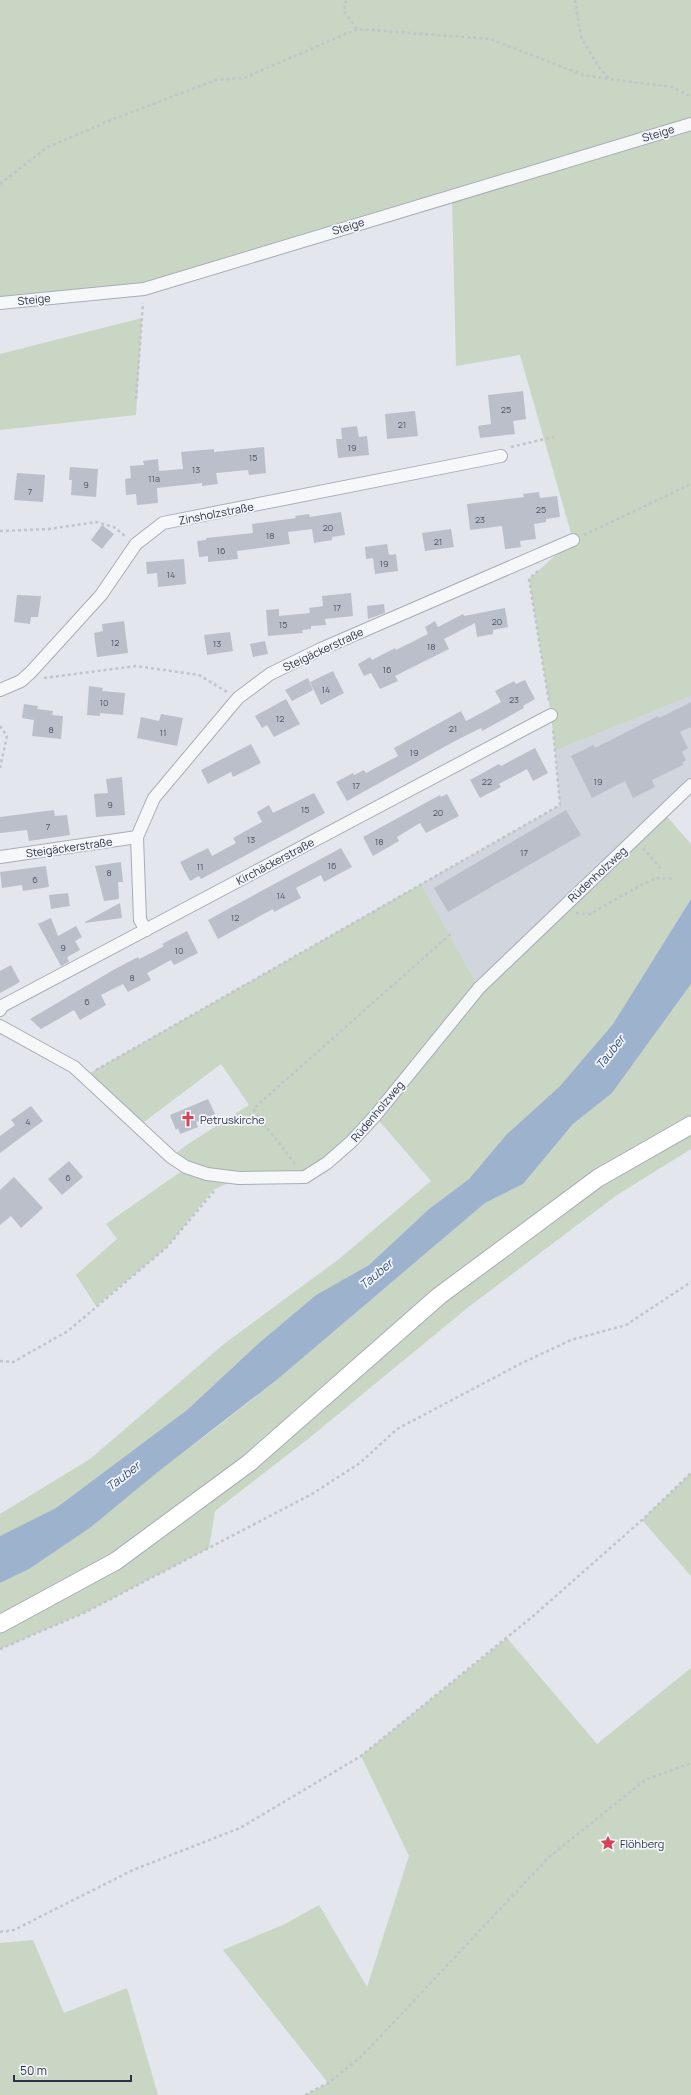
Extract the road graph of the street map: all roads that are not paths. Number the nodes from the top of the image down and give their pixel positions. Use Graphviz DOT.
graph roads {
  1 [pos="691,124"];
  2 [pos="0,303"];
  3 [pos="501,456"];
  4 [pos="573,540"];
  5 [pos="0,690"];
  6 [pos="551,715"];
  7 [pos="691,785"];
  8 [pos="137,837"];
  9 [pos="0,857"];
  10 [pos="146,930"];
  11 [pos="0,1010"];
  12 [pos="0,1026"];
  13 [pos="691,1125"];
  14 [pos="0,1624"];
  1 -- 2 [label="street, Steige"];
  3 -- 5 [label="street, Zinsholzstraße"];
  4 -- 8 [label="street, Steigäckerstraße"];
  6 -- 10 [label="street, Kirchäckerstraße"];
  7 -- 12 [label="street, Rüdenholzweg"];
  8 -- 9 [label="street, Steigäckerstraße"];
  8 -- 10 [label="street, Steigäckerstraße"];
  10 -- 11 [label="street, Kirchäckerstraße"];
  13 -- 14 [label="main road"];
}
